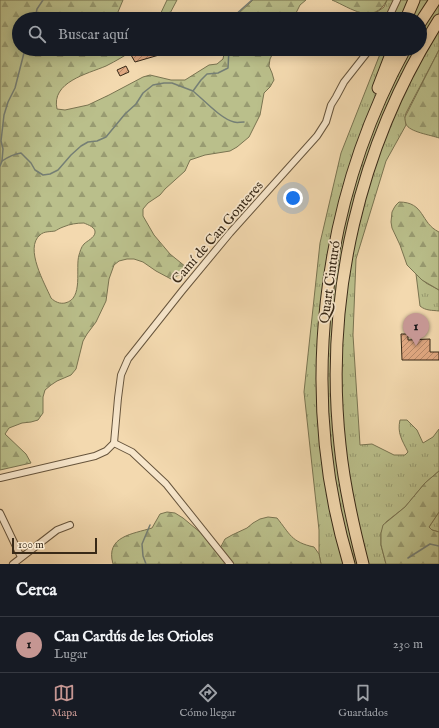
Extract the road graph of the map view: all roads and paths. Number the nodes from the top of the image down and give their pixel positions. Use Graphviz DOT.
graph roads {
  1 [pos="397,0"];
  2 [pos="414,0"];
  3 [pos="435,0"];
  4 [pos="391,12"];
  5 [pos="409,12"];
  6 [pos="427,12"];
  7 [pos="439,20"];
  8 [pos="439,32"];
  9 [pos="427,39"];
  10 [pos="427,52"];
  11 [pos="364,56"];
  12 [pos="390,56"];
  13 [pos="401,56"];
  14 [pos="417,56"];
  15 [pos="425,56"];
  16 [pos="364,139"];
  17 [pos="377,144"];
  18 [pos="114,443"];
  19 [pos="0,478"];
  20 [pos="0,513"];
  21 [pos="70,525"];
  22 [pos="21,557"];
  23 [pos="13,564"];
  24 [pos="230,564"];
  25 [pos="349,564"];
  26 [pos="363,564"];
  1 -- 4 [label="street"];
  2 -- 5 [label="highway"];
  3 -- 6 [label="highway"];
  7 -- 9 [label="highway, Quart Cinturó"];
  8 -- 10 [label="highway"];
  11 -- 18 [label="street, Camí de Can Gonteres"];
  12 -- 16 [label="highway"];
  13 -- 16 [label="highway, Quart Cinturó"];
  14 -- 17 [label="highway, Quart Cinturó"];
  15 -- 17 [label="highway"];
  16 -- 25 [label="highway, Quart Cinturó"];
  17 -- 26 [label="highway, Quart Cinturó"];
  18 -- 19 [label="street"];
  18 -- 24 [label="street"];
  20 -- 22 [label="street"];
  21 -- 22 [label="street"];
  22 -- 23 [label="street"];
}
